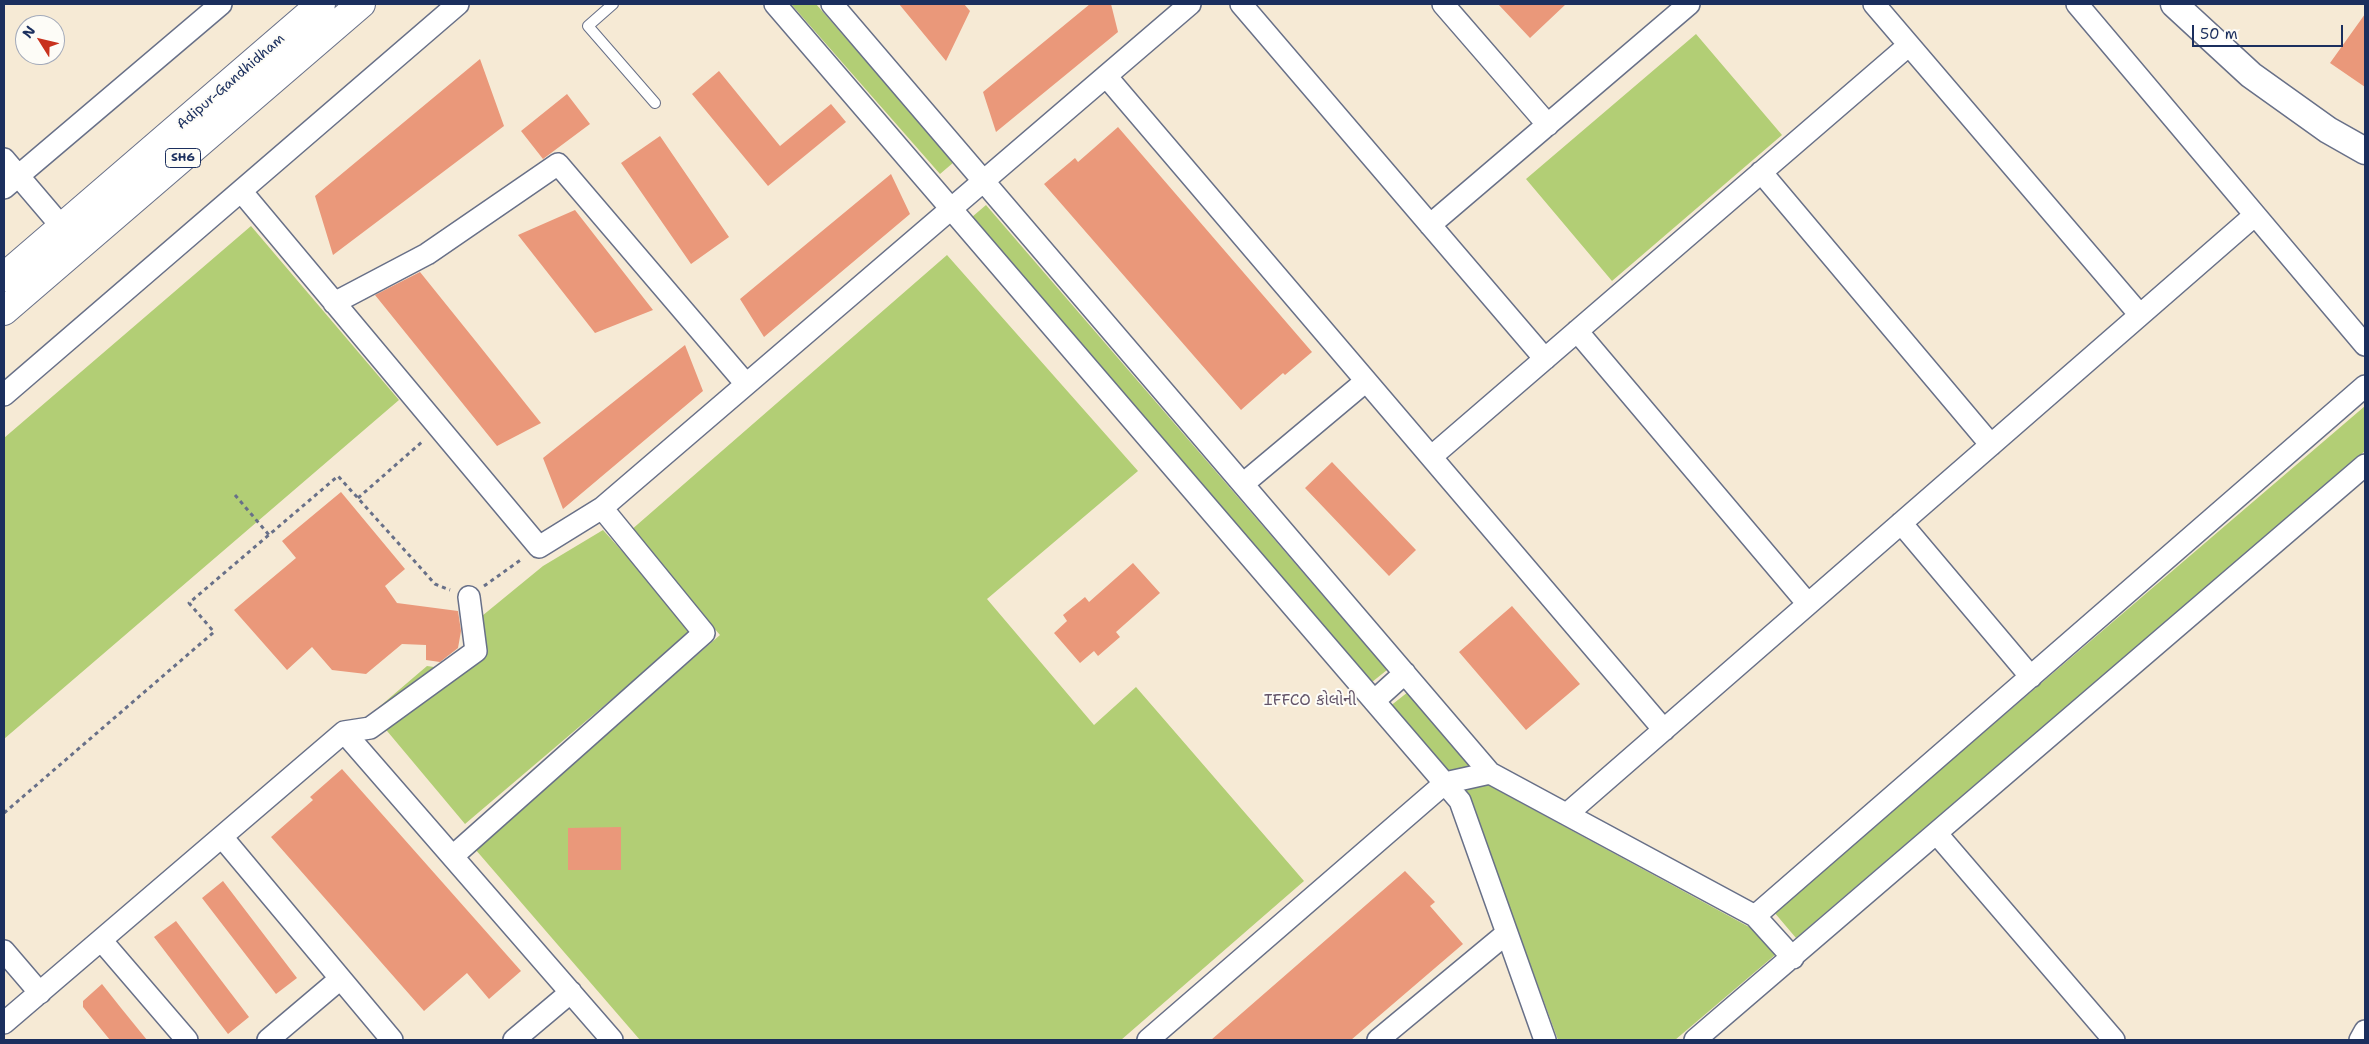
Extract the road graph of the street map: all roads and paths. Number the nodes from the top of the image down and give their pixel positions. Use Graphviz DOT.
graph roads {
  1 [pos="221,4"];
  2 [pos="321,4"];
  3 [pos="361,4"];
  4 [pos="458,4"];
  5 [pos="613,4"];
  6 [pos="775,4"];
  7 [pos="832,4"];
  8 [pos="1240,4"];
  9 [pos="1443,4"];
  10 [pos="1874,4"];
  11 [pos="2077,4"];
  12 [pos="2174,4"];
  13 [pos="1678,7"];
  14 [pos="1178,8"];
  15 [pos="1909,45"];
  16 [pos="1106,76"];
  17 [pos="655,103"];
  18 [pos="1548,125"];
  19 [pos="2365,151"];
  20 [pos="4,159"];
  21 [pos="1761,172"];
  22 [pos="984,181"];
  23 [pos="11,182"];
  24 [pos="241,191"];
  25 [pos="951,209"];
  26 [pos="2255,215"];
  27 [pos="1430,225"];
  28 [pos="62,227"];
  29 [pos="4,277"];
  30 [pos="334,303"];
  31 [pos="4,311"];
  32 [pos="2140,315"];
  33 [pos="1577,331"];
  34 [pos="2365,345"];
  35 [pos="1545,359"];
  36 [pos="1366,381"];
  37 [pos="746,384"];
  38 [pos="2365,386"];
  39 [pos="4,395"];
  40 [pos="438,427"];
  41 [pos="1991,445"];
  42 [pos="1431,457"];
  43 [pos="2365,465"];
  44 [pos="1243,484"];
  45 [pos="235,495"];
  46 [pos="358,498"];
  47 [pos="602,508"];
  48 [pos="1901,523"];
  49 [pos="269,535"];
  50 [pos="539,547"];
  51 [pos="469,597"];
  52 [pos="1808,604"];
  53 [pos="1405,673"];
  54 [pos="2031,677"];
  55 [pos="1374,701"];
  56 [pos="1664,730"];
  57 [pos="344,732"];
  58 [pos="1490,772"];
  59 [pos="1445,783"];
  60 [pos="4,813"];
  61 [pos="1567,814"];
  62 [pos="1937,834"];
  63 [pos="222,837"];
  64 [pos="453,856"];
  65 [pos="1755,916"];
  66 [pos="1507,933"];
  67 [pos="101,940"];
  68 [pos="4,951"];
  69 [pos="1793,958"];
  70 [pos="340,979"];
  71 [pos="571,992"];
  72 [pos="40,993"];
  73 [pos="4,1023"];
  74 [pos="2365,1031"];
  75 [pos="187,1040"];
  76 [pos="268,1040"];
  77 [pos="392,1040"];
  78 [pos="514,1040"];
  79 [pos="612,1040"];
  80 [pos="1148,1040"];
  81 [pos="1378,1040"];
  82 [pos="1545,1040"];
  83 [pos="1695,1040"];
  84 [pos="2114,1040"];
  85 [pos="2360,1040"];
  1 -- 23 [label="street"];
  2 -- 28 [label="main road, Adipur-Gandhidham / SH6"];
  3 -- 31 [label="main road, SH6"];
  4 -- 24 [label="street"];
  5 -- 17 [label="lane"];
  6 -- 25 [label="street"];
  7 -- 22 [label="street"];
  8 -- 27 [label="street"];
  9 -- 18 [label="street"];
  10 -- 15 [label="street"];
  11 -- 26 [label="street"];
  12 -- 19 [label="street"];
  13 -- 18 [label="street"];
  14 -- 16 [label="street"];
  15 -- 21 [label="street"];
  15 -- 32 [label="street"];
  16 -- 22 [label="street"];
  16 -- 36 [label="street"];
  18 -- 27 [label="street"];
  20 -- 23 [label="street"];
  21 -- 33 [label="street"];
  21 -- 41 [label="street"];
  22 -- 25 [label="street"];
  22 -- 44 [label="street"];
  23 -- 28 [label="street"];
  24 -- 30 [label="street"];
  24 -- 39 [label="street"];
  25 -- 37 [label="street"];
  25 -- 55 [label="street"];
  26 -- 32 [label="street"];
  26 -- 34 [label="street"];
  27 -- 35 [label="street"];
  28 -- 29 [label="main road, Adipur-Gandhidham / SH6"];
  30 -- 37 [label="street"];
  30 -- 40 [label="street"];
  32 -- 41 [label="street"];
  33 -- 35 [label="street"];
  33 -- 52 [label="street"];
  35 -- 42 [label="street"];
  36 -- 42 [label="street"];
  36 -- 44 [label="street"];
  37 -- 47 [label="street"];
  38 -- 54 [label="street"];
  40 -- 46 [label="path"];
  40 -- 50 [label="street"];
  41 -- 48 [label="street"];
  42 -- 56 [label="street"];
  43 -- 62 [label="street"];
  44 -- 53 [label="street"];
  45 -- 49 [label="path"];
  46 -- 49 [label="path"];
  46 -- 51 [label="path"];
  47 -- 50 [label="street"];
  47 -- 64 [label="street"];
  48 -- 52 [label="street"];
  48 -- 54 [label="street"];
  49 -- 60 [label="path"];
  50 -- 51 [label="path"];
  51 -- 57 [label="street"];
  52 -- 56 [label="street"];
  53 -- 55 [label="street"];
  53 -- 58 [label="street"];
  54 -- 65 [label="street"];
  55 -- 59 [label="street"];
  56 -- 61 [label="street"];
  57 -- 63 [label="street"];
  57 -- 64 [label="street"];
  58 -- 59 [label="street"];
  58 -- 61 [label="street"];
  59 -- 66 [label="street"];
  59 -- 80 [label="street"];
  61 -- 65 [label="street"];
  62 -- 69 [label="street"];
  62 -- 84 [label="street"];
  63 -- 67 [label="street"];
  63 -- 70 [label="street"];
  64 -- 71 [label="street"];
  65 -- 69 [label="street"];
  66 -- 81 [label="street"];
  66 -- 82 [label="street"];
  67 -- 72 [label="street"];
  67 -- 75 [label="street"];
  68 -- 72 [label="street"];
  69 -- 83 [label="street"];
  70 -- 76 [label="street"];
  70 -- 77 [label="street"];
  71 -- 78 [label="street"];
  71 -- 79 [label="street"];
  72 -- 73 [label="street"];
  74 -- 85 [label="street"];
}
